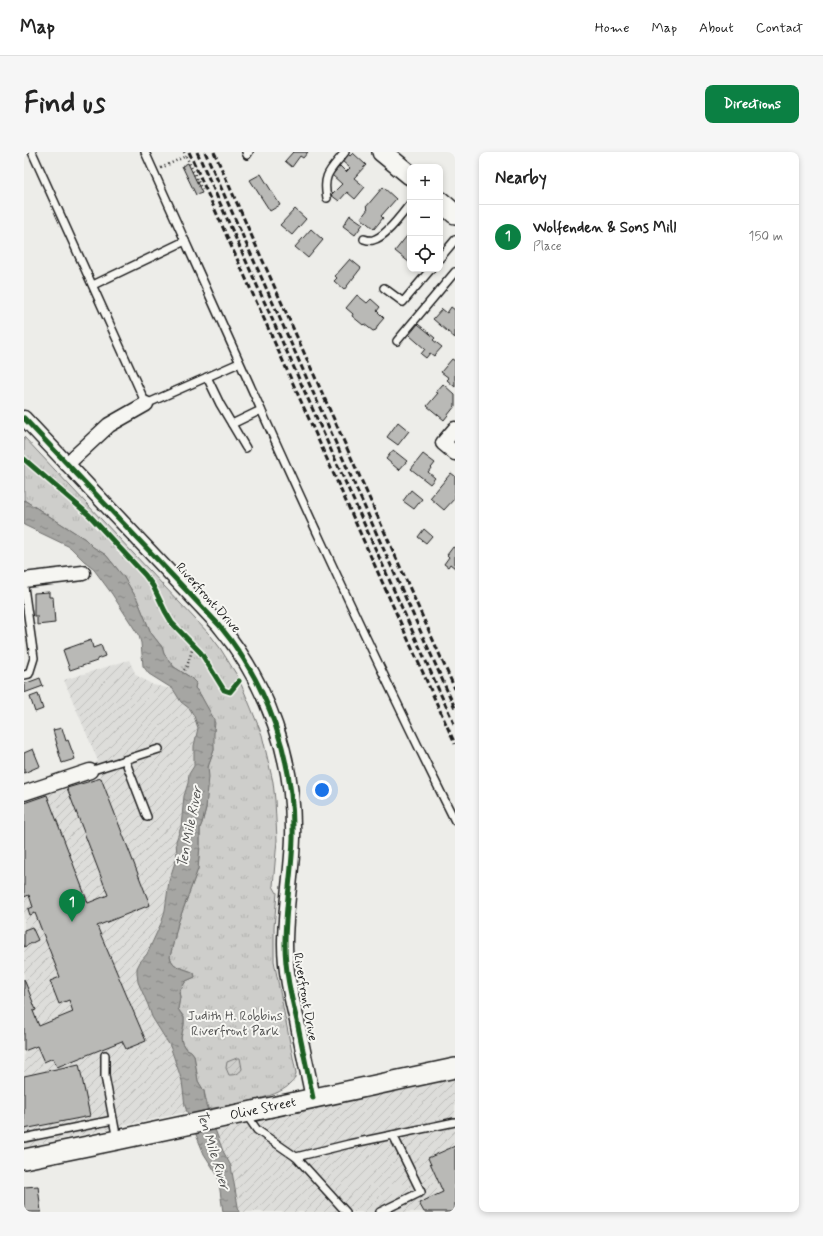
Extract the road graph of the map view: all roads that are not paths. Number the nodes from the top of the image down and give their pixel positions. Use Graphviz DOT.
graph roads {
  1 [pos="32,152"];
  2 [pos="145,152"];
  3 [pos="246,152"];
  4 [pos="250,152"];
  5 [pos="345,152"];
  6 [pos="382,152"];
  7 [pos="407,173"];
  8 [pos="327,198"];
  9 [pos="443,204"];
  10 [pos="407,207"];
  11 [pos="455,214"];
  12 [pos="364,239"];
  13 [pos="455,240"];
  14 [pos="185,241"];
  15 [pos="443,254"];
  16 [pos="428,272"];
  17 [pos="455,272"];
  18 [pos="93,285"];
  19 [pos="384,288"];
  20 [pos="397,341"];
  21 [pos="240,363"];
  22 [pos="207,377"];
  23 [pos="146,404"];
  24 [pos="261,410"];
  25 [pos="24,418"];
  26 [pos="232,424"];
  27 [pos="455,429"];
  28 [pos="246,448"];
  29 [pos="455,453"];
  30 [pos="67,464"];
  31 [pos="83,573"];
  32 [pos="24,580"];
  33 [pos="24,586"];
  34 [pos="24,675"];
  35 [pos="159,749"];
  36 [pos="125,760"];
  37 [pos="90,771"];
  38 [pos="24,793"];
  39 [pos="147,817"];
  40 [pos="455,821"];
  41 [pos="104,1055"];
  42 [pos="455,1068"];
  43 [pos="313,1098"];
  44 [pos="246,1112"];
  45 [pos="113,1120"];
  46 [pos="455,1122"];
  47 [pos="393,1135"];
  48 [pos="24,1138"];
  49 [pos="117,1140"];
  50 [pos="296,1156"];
  51 [pos="24,1159"];
  52 [pos="346,1212"];
  53 [pos="380,1212"];
  1 -- 18 [label="lane"];
  2 -- 14 [label="lane"];
  3 -- 4 [label="lane"];
  5 -- 8 [label="lane"];
  6 -- 7 [label="main road"];
  9 -- 11 [label="main road"];
  10 -- 12 [label="lane"];
  13 -- 15 [label="lane"];
  14 -- 18 [label="lane"];
  14 -- 21 [label="lane"];
  16 -- 19 [label="lane"];
  17 -- 20 [label="lane"];
  18 -- 23 [label="lane"];
  21 -- 22 [label="lane"];
  21 -- 24 [label="lane"];
  22 -- 23 [label="lane"];
  22 -- 26 [label="lane"];
  23 -- 30 [label="street"];
  24 -- 26 [label="lane"];
  24 -- 40 [label="lane"];
  25 -- 30 [label="street, Riverfront Drive"];
  26 -- 28 [label="lane"];
  27 -- 29 [label="street"];
  30 -- 43 [label="street, Riverfront Drive"];
  31 -- 32 [label="street"];
  33 -- 34 [label="lane"];
  35 -- 36 [label="lane"];
  36 -- 37 [label="lane"];
  36 -- 39 [label="lane"];
  37 -- 38 [label="street"];
  41 -- 45 [label="lane"];
  42 -- 43 [label="main road, Olive Street"];
  43 -- 44 [label="main road, Olive Street"];
  44 -- 49 [label="main road, Olive Street"];
  44 -- 50 [label="lane"];
  45 -- 48 [label="lane"];
  45 -- 49 [label="lane"];
  46 -- 47 [label="lane"];
  47 -- 50 [label="lane"];
  47 -- 53 [label="lane"];
  49 -- 51 [label="main road, Olive Street"];
  50 -- 52 [label="lane"];
}
